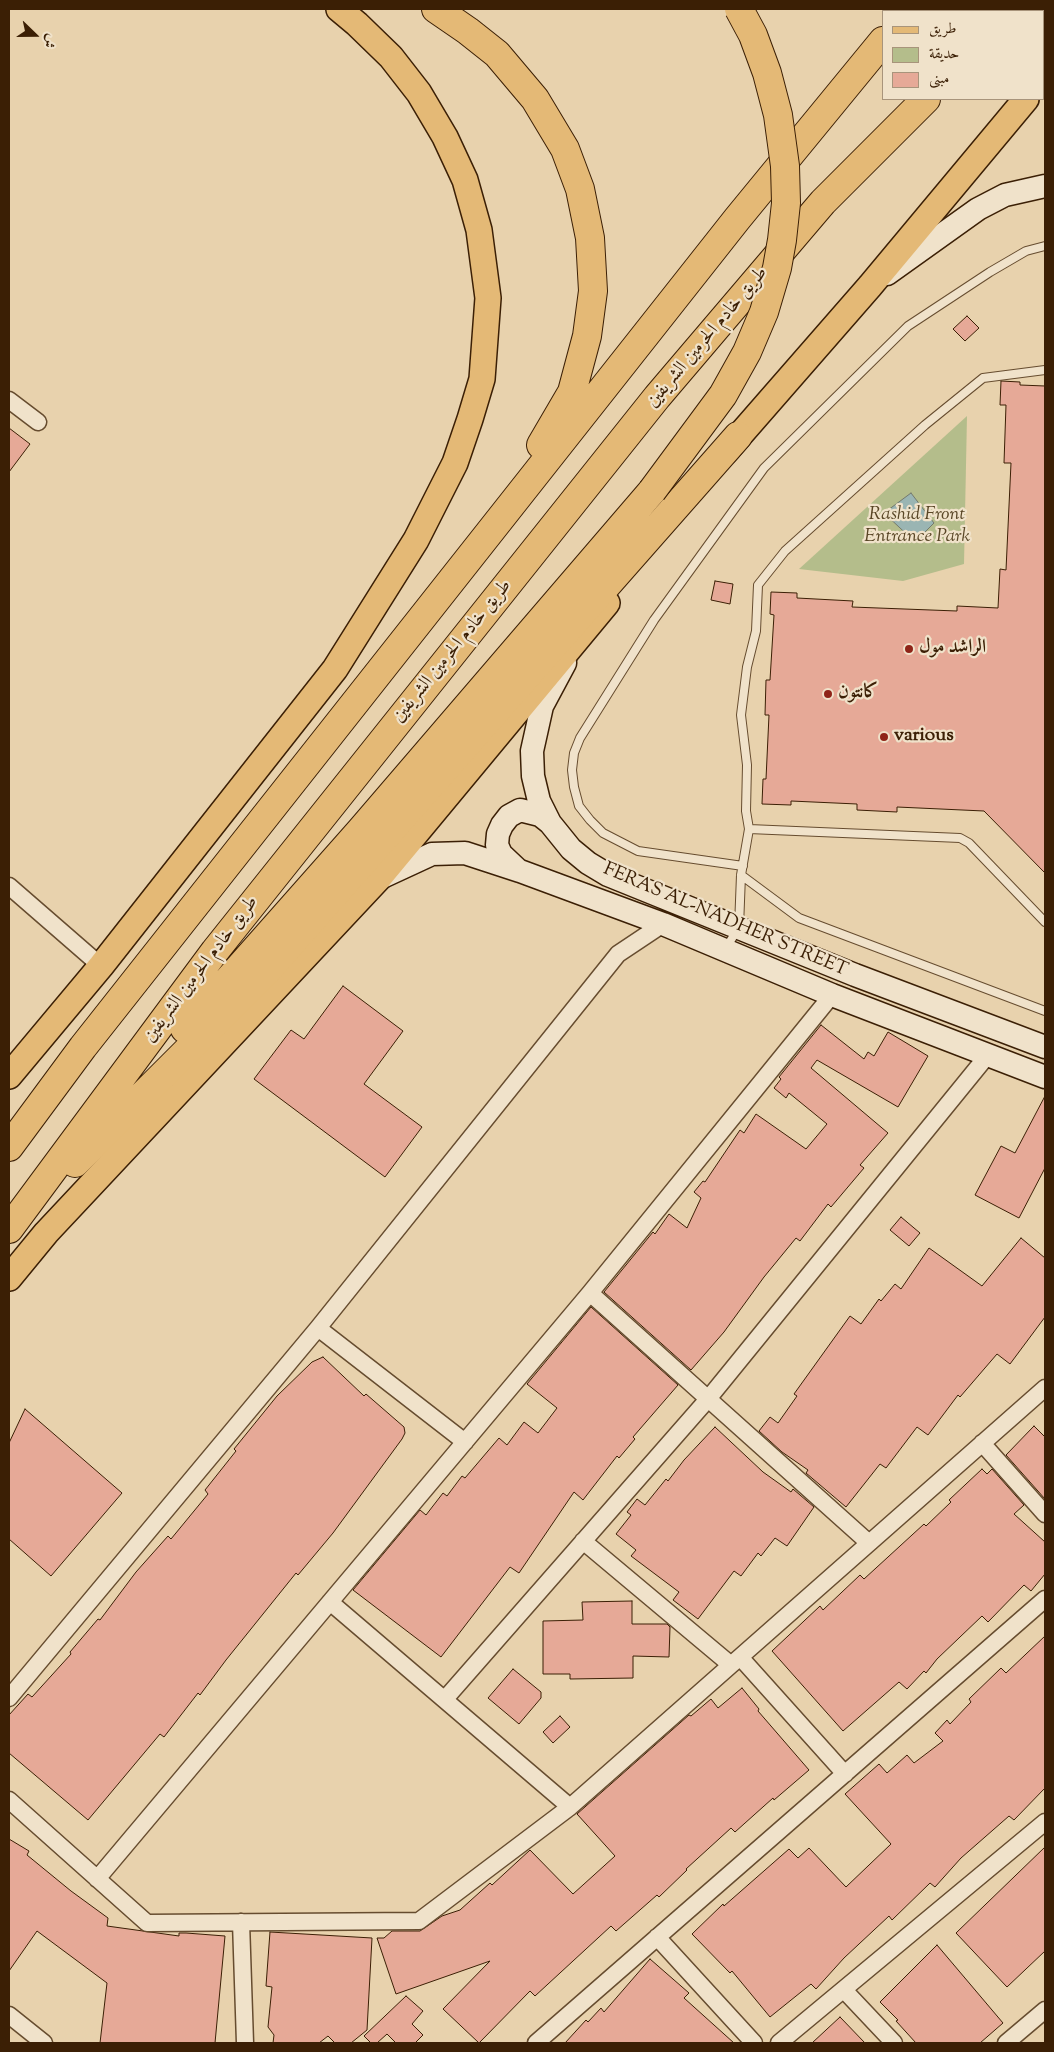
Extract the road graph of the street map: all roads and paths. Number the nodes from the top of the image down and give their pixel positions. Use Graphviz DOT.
graph roads {
  1 [pos="339,9"];
  2 [pos="436,9"];
  3 [pos="739,9"];
  4 [pos="882,41"];
  5 [pos="925,100"];
  6 [pos="1025,100"];
  7 [pos="1045,186"];
  8 [pos="1045,246"];
  9 [pos="870,286"];
  10 [pos="1045,370"];
  11 [pos="9,400"];
  12 [pos="38,422"];
  13 [pos="738,436"];
  14 [pos="447,586"];
  15 [pos="580,638"];
  16 [pos="550,822"];
  17 [pos="749,829"];
  18 [pos="743,866"];
  19 [pos="520,871"];
  20 [pos="742,875"];
  21 [pos="378,878"];
  22 [pos="9,886"];
  23 [pos="1045,922"];
  24 [pos="663,924"];
  25 [pos="739,926"];
  26 [pos="726,949"];
  27 [pos="101,966"];
  28 [pos="832,995"];
  29 [pos="1045,1010"];
  30 [pos="83,1047"];
  31 [pos="1045,1047"];
  32 [pos="988,1056"];
  33 [pos="9,1076"];
  34 [pos="1045,1077"];
  35 [pos="9,1118"];
  36 [pos="9,1147"];
  37 [pos="9,1229"];
  38 [pos="9,1278"];
  39 [pos="590,1293"];
  40 [pos="318,1328"];
  41 [pos="1045,1388"];
  42 [pos="708,1399"];
  43 [pos="465,1442"];
  44 [pos="982,1443"];
  45 [pos="1045,1514"];
  46 [pos="583,1542"];
  47 [pos="869,1543"];
  48 [pos="1045,1599"];
  49 [pos="330,1602"];
  50 [pos="735,1661"];
  51 [pos="9,1698"];
  52 [pos="445,1699"];
  53 [pos="845,1774"];
  54 [pos="9,1800"];
  55 [pos="570,1807"];
  56 [pos="1045,1822"];
  57 [pos="97,1879"];
  58 [pos="241,1922"];
  59 [pos="657,1937"];
  60 [pos="844,1990"];
  61 [pos="1045,2010"];
  62 [pos="9,2015"];
  63 [pos="44,2043"];
  64 [pos="245,2043"];
  65 [pos="536,2043"];
  66 [pos="754,2043"];
  67 [pos="779,2043"];
  68 [pos="894,2043"];
  69 [pos="1006,2043"];
  1 -- 27 [label="main road"];
  2 -- 14 [label="highway"];
  3 -- 37 [label="highway, bridge"];
  4 -- 14 [label="highway"];
  5 -- 37 [label="highway, طريق خادم الحرمين الشريفين"];
  6 -- 9 [label="main road"];
  7 -- 9 [label="street"];
  8 -- 18 [label="lane"];
  9 -- 13 [label="main road"];
  10 -- 17 [label="lane"];
  11 -- 12 [label="street"];
  13 -- 15 [label="main road"];
  13 -- 37 [label="highway"];
  14 -- 30 [label="highway"];
  15 -- 16 [label="street, FERAS AL-NADHER STREET"];
  15 -- 21 [label="main road"];
  16 -- 19 [label="street"];
  16 -- 25 [label="street, FERAS AL-NADHER STREET"];
  17 -- 18 [label="lane"];
  17 -- 23 [label="lane"];
  18 -- 20 [label="lane"];
  19 -- 21 [label="street, FERAS AL-NADHER STREET"];
  19 -- 24 [label="street, FERAS AL-NADHER STREET"];
  20 -- 25 [label="lane"];
  20 -- 29 [label="lane"];
  21 -- 38 [label="main road"];
  22 -- 27 [label="street"];
  24 -- 26 [label="street, FERAS AL-NADHER STREET"];
  24 -- 40 [label="street"];
  25 -- 26 [label="lane"];
  25 -- 31 [label="street, FERAS AL-NADHER STREET"];
  26 -- 28 [label="street, FERAS AL-NADHER STREET"];
  27 -- 33 [label="main road"];
  28 -- 32 [label="street, FERAS AL-NADHER STREET"];
  28 -- 39 [label="street"];
  30 -- 35 [label="highway"];
  30 -- 36 [label="highway"];
  32 -- 34 [label="street, FERAS AL-NADHER STREET"];
  32 -- 42 [label="street"];
  39 -- 42 [label="street"];
  39 -- 43 [label="street"];
  40 -- 43 [label="street"];
  40 -- 51 [label="street"];
  41 -- 44 [label="street"];
  42 -- 46 [label="street"];
  42 -- 47 [label="street"];
  43 -- 49 [label="street"];
  44 -- 45 [label="street"];
  44 -- 47 [label="street"];
  46 -- 50 [label="street"];
  46 -- 52 [label="street"];
  47 -- 50 [label="street"];
  48 -- 53 [label="street"];
  49 -- 52 [label="street"];
  49 -- 57 [label="street"];
  50 -- 53 [label="street"];
  50 -- 55 [label="street"];
  52 -- 55 [label="street"];
  53 -- 59 [label="street"];
  54 -- 57 [label="street"];
  55 -- 58 [label="street"];
  56 -- 60 [label="street"];
  57 -- 58 [label="street"];
  58 -- 64 [label="street"];
  59 -- 65 [label="street"];
  59 -- 66 [label="street"];
  60 -- 67 [label="street"];
  60 -- 68 [label="street"];
  61 -- 69 [label="street"];
  62 -- 63 [label="street"];
}
